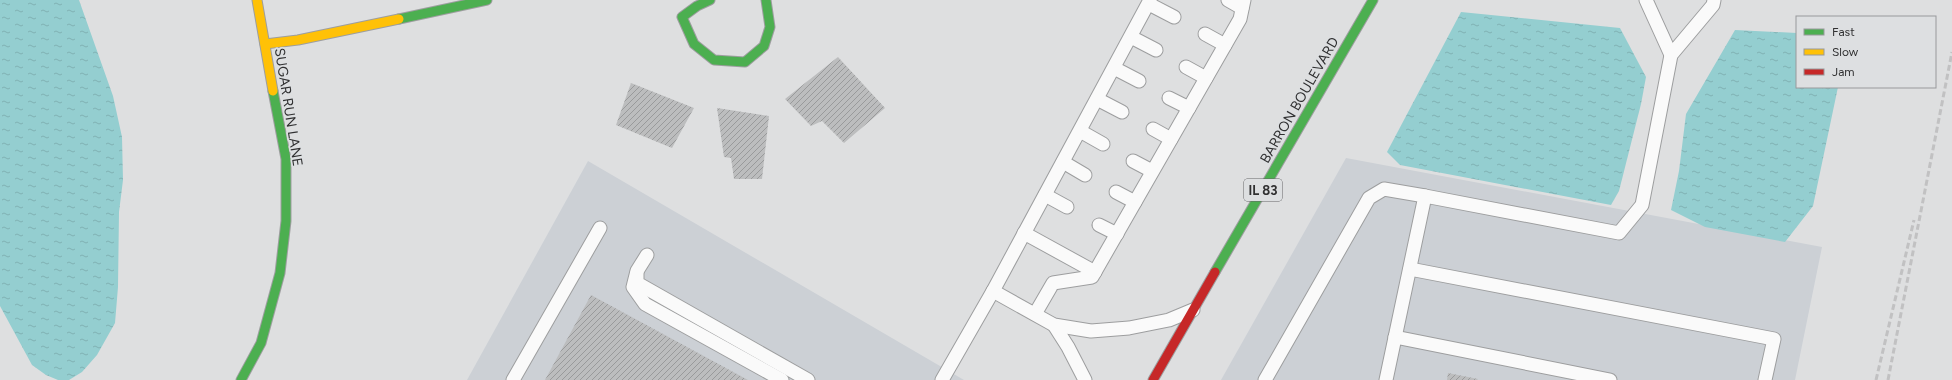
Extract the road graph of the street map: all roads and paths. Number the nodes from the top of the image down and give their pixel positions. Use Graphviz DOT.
graph roads {
  1 [pos="257,0"];
  2 [pos="487,0"];
  3 [pos="710,0"];
  4 [pos="766,0"];
  5 [pos="1228,0"];
  6 [pos="1373,0"];
  7 [pos="1646,0"];
  8 [pos="1714,0"];
  9 [pos="1150,2"];
  10 [pos="1243,4"];
  11 [pos="1174,17"];
  12 [pos="1205,34"];
  13 [pos="1131,37"];
  14 [pos="265,44"];
  15 [pos="1225,45"];
  16 [pos="1156,50"];
  17 [pos="1671,55"];
  18 [pos="1186,67"];
  19 [pos="1114,68"];
  20 [pos="1206,78"];
  21 [pos="1139,81"];
  22 [pos="1169,98"];
  23 [pos="1097,99"];
  24 [pos="1189,108"];
  25 [pos="1122,112"];
  26 [pos="1153,129"];
  27 [pos="1080,131"];
  28 [pos="1171,139"];
  29 [pos="1103,144"];
  30 [pos="1133,161"];
  31 [pos="1063,162"];
  32 [pos="1152,171"];
  33 [pos="1086,175"];
  34 [pos="1116,192"];
  35 [pos="1045,195"];
  36 [pos="1425,196"];
  37 [pos="1135,202"];
  38 [pos="1067,207"];
  39 [pos="1099,225"];
  40 [pos="600,228"];
  41 [pos="1024,233"];
  42 [pos="1117,234"];
  43 [pos="647,254"];
  44 [pos="1410,269"];
  45 [pos="637,271"];
  46 [pos="1095,272"];
  47 [pos="993,292"];
  48 [pos="1194,309"];
  49 [pos="1035,314"];
  50 [pos="1054,325"];
  51 [pos="1396,338"];
  52 [pos="241,380"];
  53 [pos="512,380"];
  54 [pos="782,380"];
  55 [pos="808,380"];
  56 [pos="942,380"];
  57 [pos="1085,380"];
  58 [pos="1153,380"];
  59 [pos="1266,380"];
  60 [pos="1386,380"];
  61 [pos="1610,380"];
  62 [pos="1765,380"];
  1 -- 14 [label="street, SUGAR RUN LANE"];
  2 -- 14 [label="street"];
  3 -- 4 [label="street"];
  5 -- 10 [label="lane"];
  6 -- 48 [label="street, BARRON BOULEVARD / IL 83"];
  7 -- 17 [label="lane"];
  8 -- 17 [label="lane"];
  9 -- 11 [label="lane"];
  9 -- 13 [label="lane"];
  10 -- 15 [label="lane"];
  12 -- 15 [label="lane"];
  13 -- 16 [label="lane"];
  13 -- 19 [label="lane"];
  14 -- 52 [label="street, SUGAR RUN LANE"];
  15 -- 20 [label="lane"];
  17 -- 36 [label="lane"];
  18 -- 20 [label="lane"];
  19 -- 21 [label="lane"];
  19 -- 23 [label="lane"];
  20 -- 24 [label="lane"];
  22 -- 24 [label="lane"];
  23 -- 25 [label="lane"];
  23 -- 27 [label="lane"];
  24 -- 28 [label="lane"];
  26 -- 28 [label="lane"];
  27 -- 29 [label="lane"];
  27 -- 31 [label="lane"];
  28 -- 32 [label="lane"];
  30 -- 32 [label="lane"];
  31 -- 33 [label="lane"];
  31 -- 35 [label="lane"];
  32 -- 37 [label="lane"];
  34 -- 37 [label="lane"];
  35 -- 38 [label="lane"];
  35 -- 41 [label="lane"];
  36 -- 44 [label="lane"];
  36 -- 59 [label="lane"];
  37 -- 42 [label="lane"];
  39 -- 42 [label="lane"];
  40 -- 53 [label="lane"];
  41 -- 46 [label="lane"];
  41 -- 47 [label="lane"];
  42 -- 46 [label="lane"];
  43 -- 45 [label="lane"];
  44 -- 51 [label="lane"];
  44 -- 62 [label="lane"];
  45 -- 54 [label="lane"];
  45 -- 55 [label="lane"];
  46 -- 49 [label="lane"];
  47 -- 49 [label="lane"];
  47 -- 56 [label="lane"];
  48 -- 50 [label="lane"];
  48 -- 58 [label="street, BARRON BOULEVARD / IL 83"];
  49 -- 50 [label="lane"];
  50 -- 57 [label="lane"];
  51 -- 60 [label="lane"];
  51 -- 61 [label="lane"];
}
